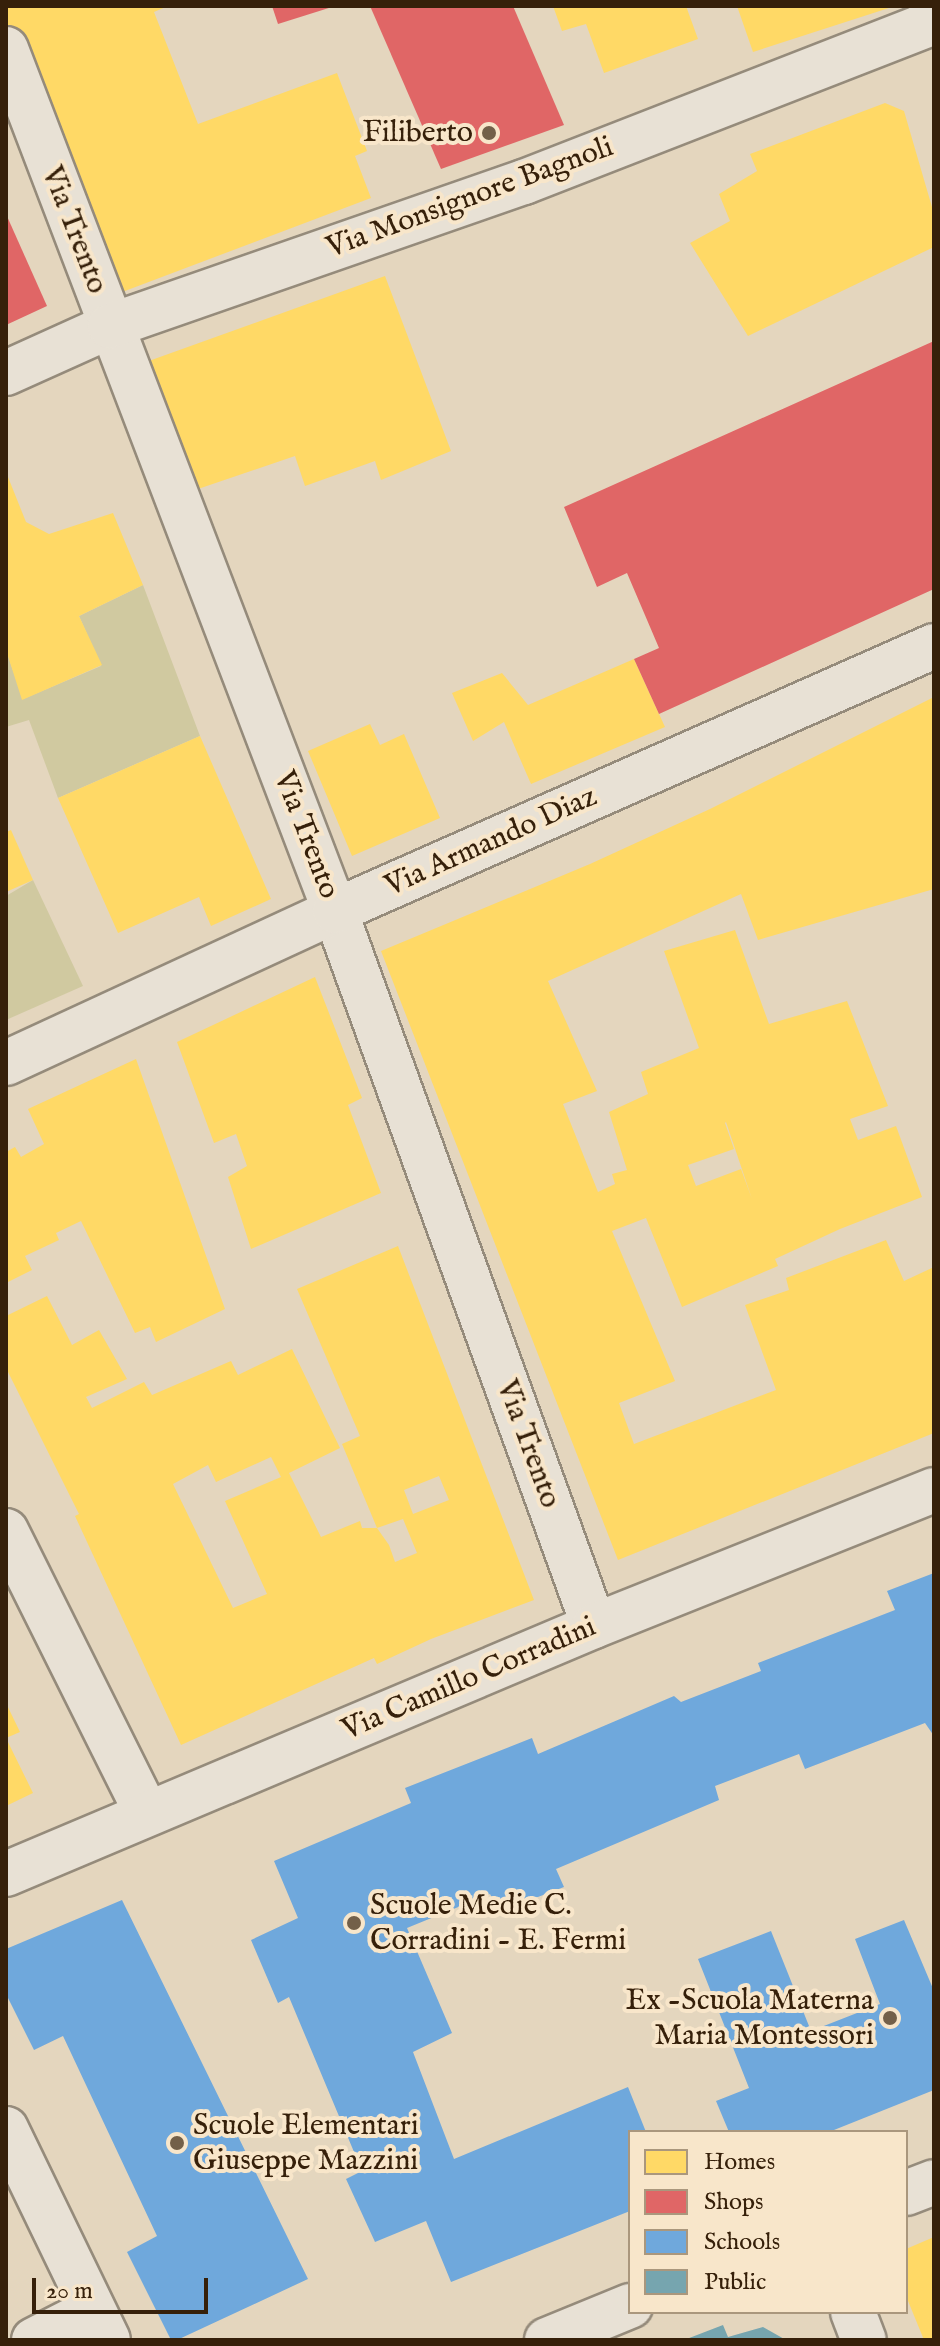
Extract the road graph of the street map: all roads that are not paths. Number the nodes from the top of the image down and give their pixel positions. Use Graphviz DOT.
graph roads {
  1 [pos="931,6"];
  2 [pos="934,21"];
  3 [pos="6,49"];
  4 [pos="110,326"];
  5 [pos="6,373"];
  6 [pos="934,646"];
  7 [pos="335,911"];
  8 [pos="6,1063"];
  9 [pos="934,1490"];
  10 [pos="6,1531"];
  11 [pos="594,1626"];
  12 [pos="147,1814"];
  13 [pos="6,1874"];
  14 [pos="6,2129"];
  15 [pos="934,2182"];
  16 [pos="908,2192"];
  17 [pos="628,2307"];
  18 [pos="854,2314"];
  19 [pos="101,2325"];
  20 [pos="34,2340"];
  21 [pos="547,2340"];
  22 [pos="864,2340"];
  1 -- 2 [label="street"];
  2 -- 4 [label="street, Via Monsignore Bagnoli"];
  3 -- 4 [label="street, Via Trento"];
  4 -- 5 [label="street, Via Monsignore Bagnoli"];
  4 -- 7 [label="street, Via Trento"];
  6 -- 7 [label="street, Via Armando Diaz"];
  7 -- 8 [label="street, Via Armando Diaz"];
  7 -- 11 [label="street, Via Trento"];
  9 -- 11 [label="street, Via Camillo Corradini"];
  10 -- 12 [label="street"];
  11 -- 12 [label="street, Via Camillo Corradini"];
  12 -- 13 [label="street, Via Camillo Corradini"];
  14 -- 19 [label="street"];
  15 -- 16 [label="street"];
  17 -- 21 [label="street"];
  18 -- 22 [label="street"];
  19 -- 20 [label="street"];
}
